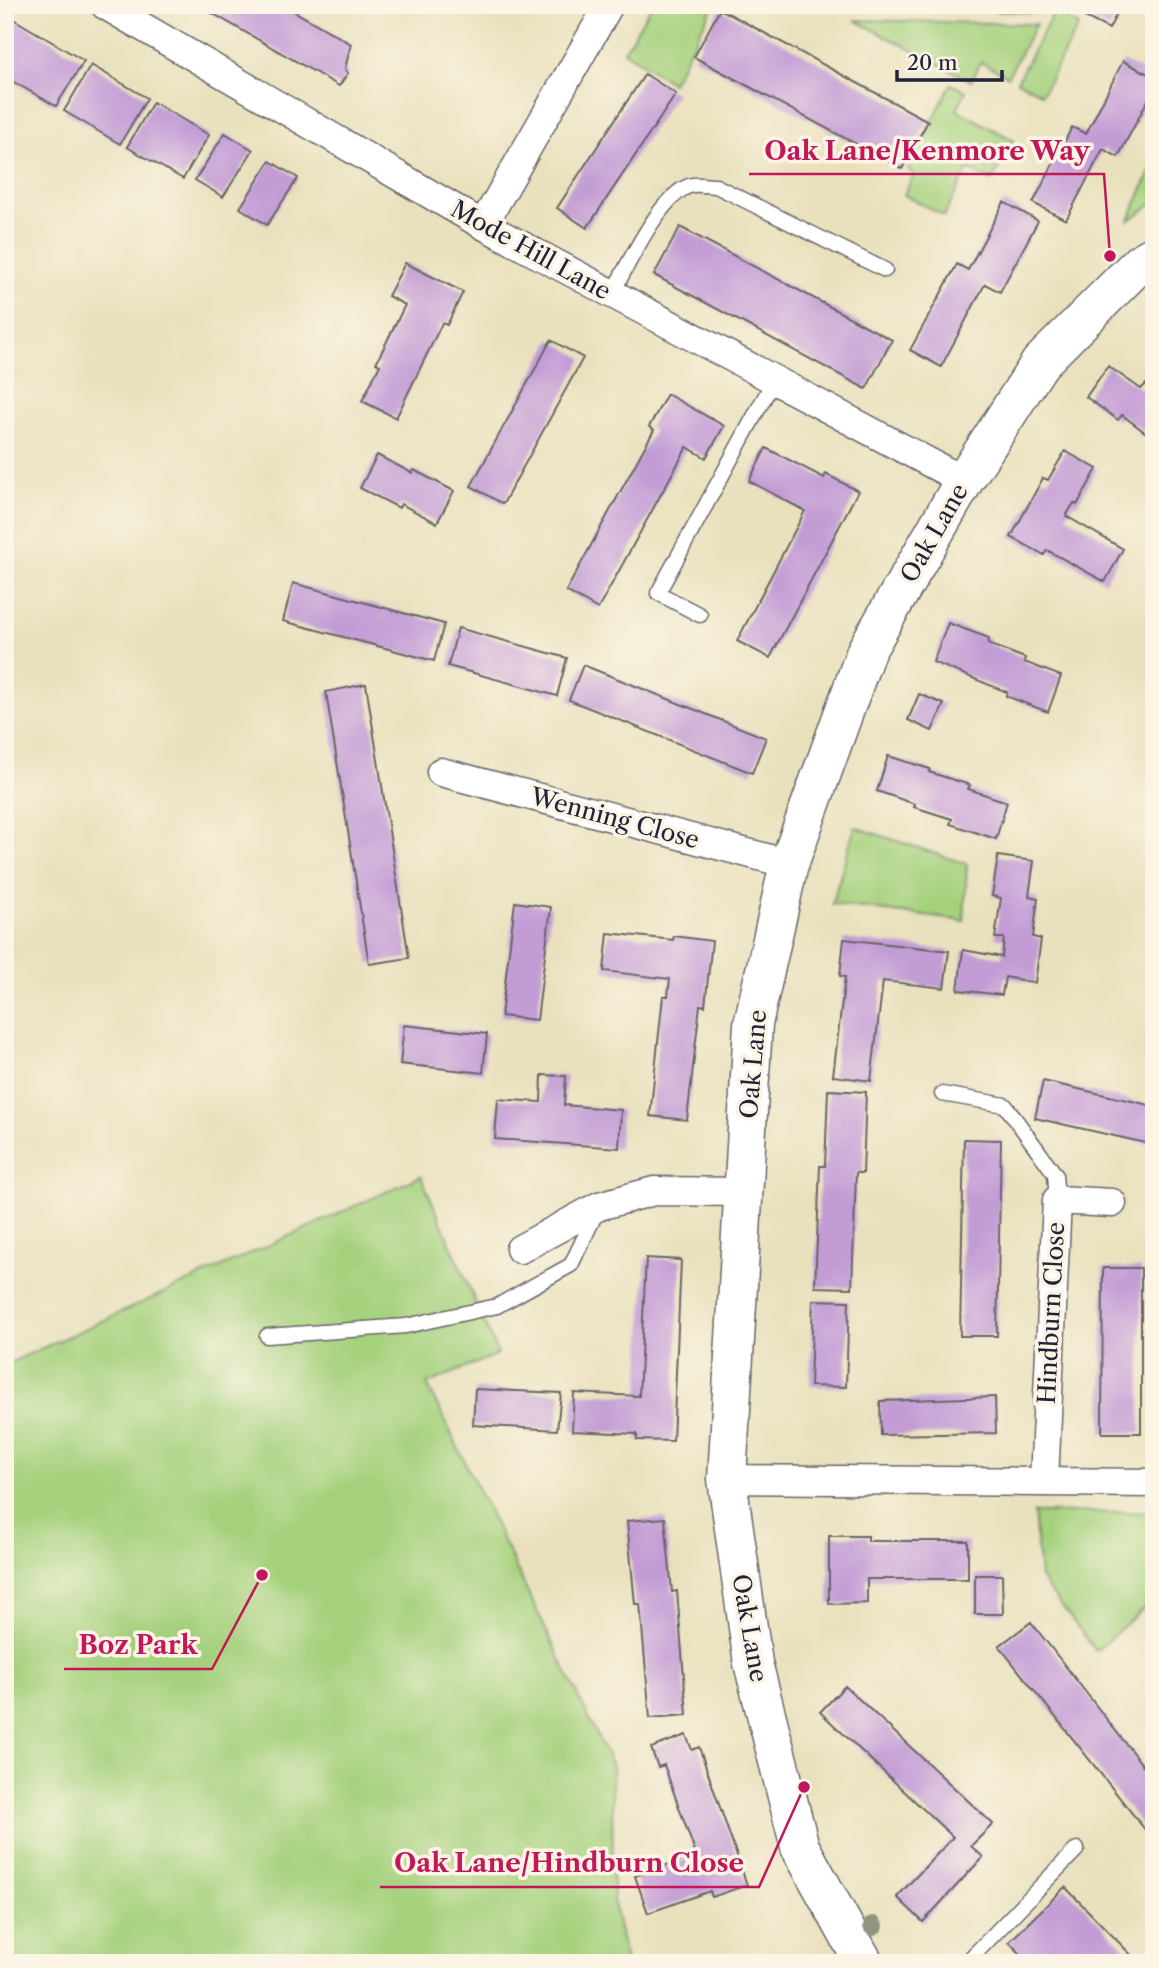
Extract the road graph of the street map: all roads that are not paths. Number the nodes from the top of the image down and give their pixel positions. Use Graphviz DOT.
graph roads {
  1 [pos="610,5"];
  2 [pos="117,8"];
  3 [pos="483,225"];
  4 [pos="1149,266"];
  5 [pos="885,270"];
  6 [pos="612,294"];
  7 [pos="774,380"];
  8 [pos="964,481"];
  9 [pos="700,615"];
  10 [pos="441,772"];
  11 [pos="789,864"];
  12 [pos="942,1094"];
  13 [pos="743,1192"];
  14 [pos="1057,1200"];
  15 [pos="1112,1203"];
  16 [pos="599,1206"];
  17 [pos="520,1249"];
  18 [pos="267,1336"];
  19 [pos="727,1479"];
  20 [pos="1044,1481"];
  21 [pos="1154,1483"];
  22 [pos="1077,1849"];
  23 [pos="864,1963"];
  24 [pos="967,1963"];
  1 -- 3 [label="street"];
  2 -- 3 [label="street, Mode Hill Lane"];
  3 -- 6 [label="street, Mode Hill Lane"];
  4 -- 8 [label="street, Oak Lane"];
  5 -- 6 [label="lane"];
  6 -- 7 [label="street, Mode Hill Lane"];
  7 -- 8 [label="street, Mode Hill Lane"];
  7 -- 9 [label="lane"];
  8 -- 11 [label="street, Oak Lane"];
  10 -- 11 [label="street, Wenning Close"];
  11 -- 13 [label="street, Oak Lane"];
  12 -- 14 [label="lane"];
  13 -- 16 [label="street"];
  13 -- 19 [label="street, Oak Lane"];
  14 -- 15 [label="street, Hindburn Close"];
  14 -- 20 [label="street, Hindburn Close"];
  16 -- 17 [label="street"];
  16 -- 18 [label="lane"];
  19 -- 20 [label="street"];
  19 -- 23 [label="street, Oak Lane"];
  20 -- 21 [label="street"];
  22 -- 24 [label="lane"];
}
